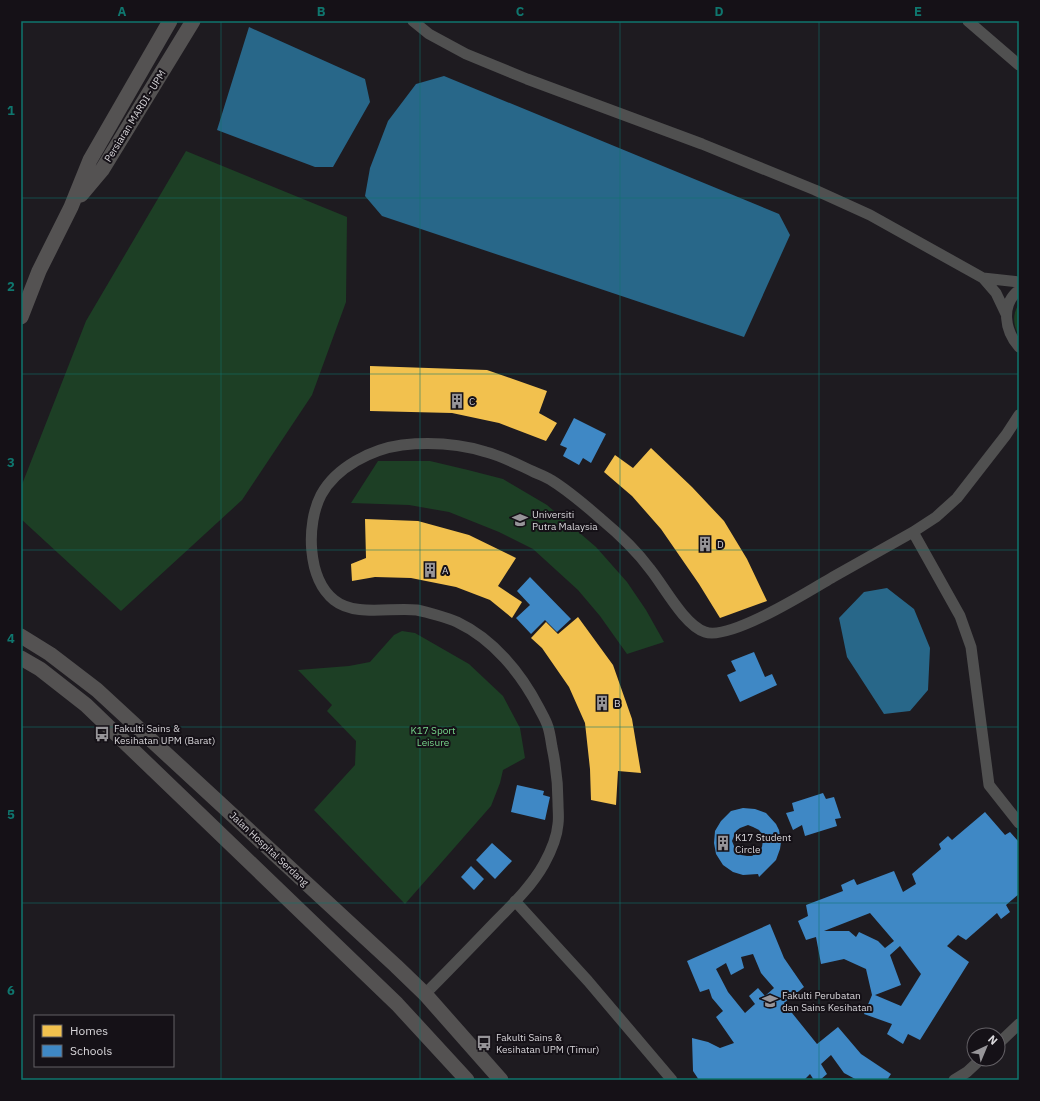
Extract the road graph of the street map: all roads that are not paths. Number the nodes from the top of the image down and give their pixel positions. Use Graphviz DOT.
graph roads {
  1 [pos="170,21"];
  2 [pos="193,21"];
  3 [pos="413,21"];
  4 [pos="968,21"];
  5 [pos="1019,65"];
  6 [pos="71,207"];
  7 [pos="984,278"];
  8 [pos="1019,282"];
  9 [pos="1019,290"];
  10 [pos="1006,314"];
  11 [pos="21,317"];
  12 [pos="1019,347"];
  13 [pos="1019,415"];
  14 [pos="913,532"];
  15 [pos="21,636"];
  16 [pos="21,658"];
  17 [pos="1019,823"];
  18 [pos="515,901"];
  19 [pos="425,994"];
  20 [pos="1019,1024"];
  21 [pos="1006,1036"];
  22 [pos="972,1067"];
  23 [pos="467,1080"];
  24 [pos="501,1080"];
  25 [pos="672,1080"];
  26 [pos="954,1080"];
  1 -- 6 [label="main road, Persiaran MARDI - UPM"];
  2 -- 6 [label="main road, Persiaran MARDI - UPM"];
  3 -- 7 [label="street"];
  4 -- 5 [label="street"];
  6 -- 11 [label="main road, Persiaran MARDI - UPM"];
  7 -- 8 [label="street"];
  7 -- 10 [label="street"];
  9 -- 10 [label="street"];
  10 -- 12 [label="street"];
  13 -- 14 [label="street"];
  14 -- 17 [label="street"];
  14 -- 18 [label="street"];
  15 -- 19 [label="main road, Jalan Hospital Serdang"];
  16 -- 23 [label="main road"];
  18 -- 19 [label="street"];
  18 -- 25 [label="street"];
  19 -- 24 [label="main road, Jalan Hospital Serdang"];
  20 -- 21 [label="street"];
  22 -- 26 [label="street"];
}
